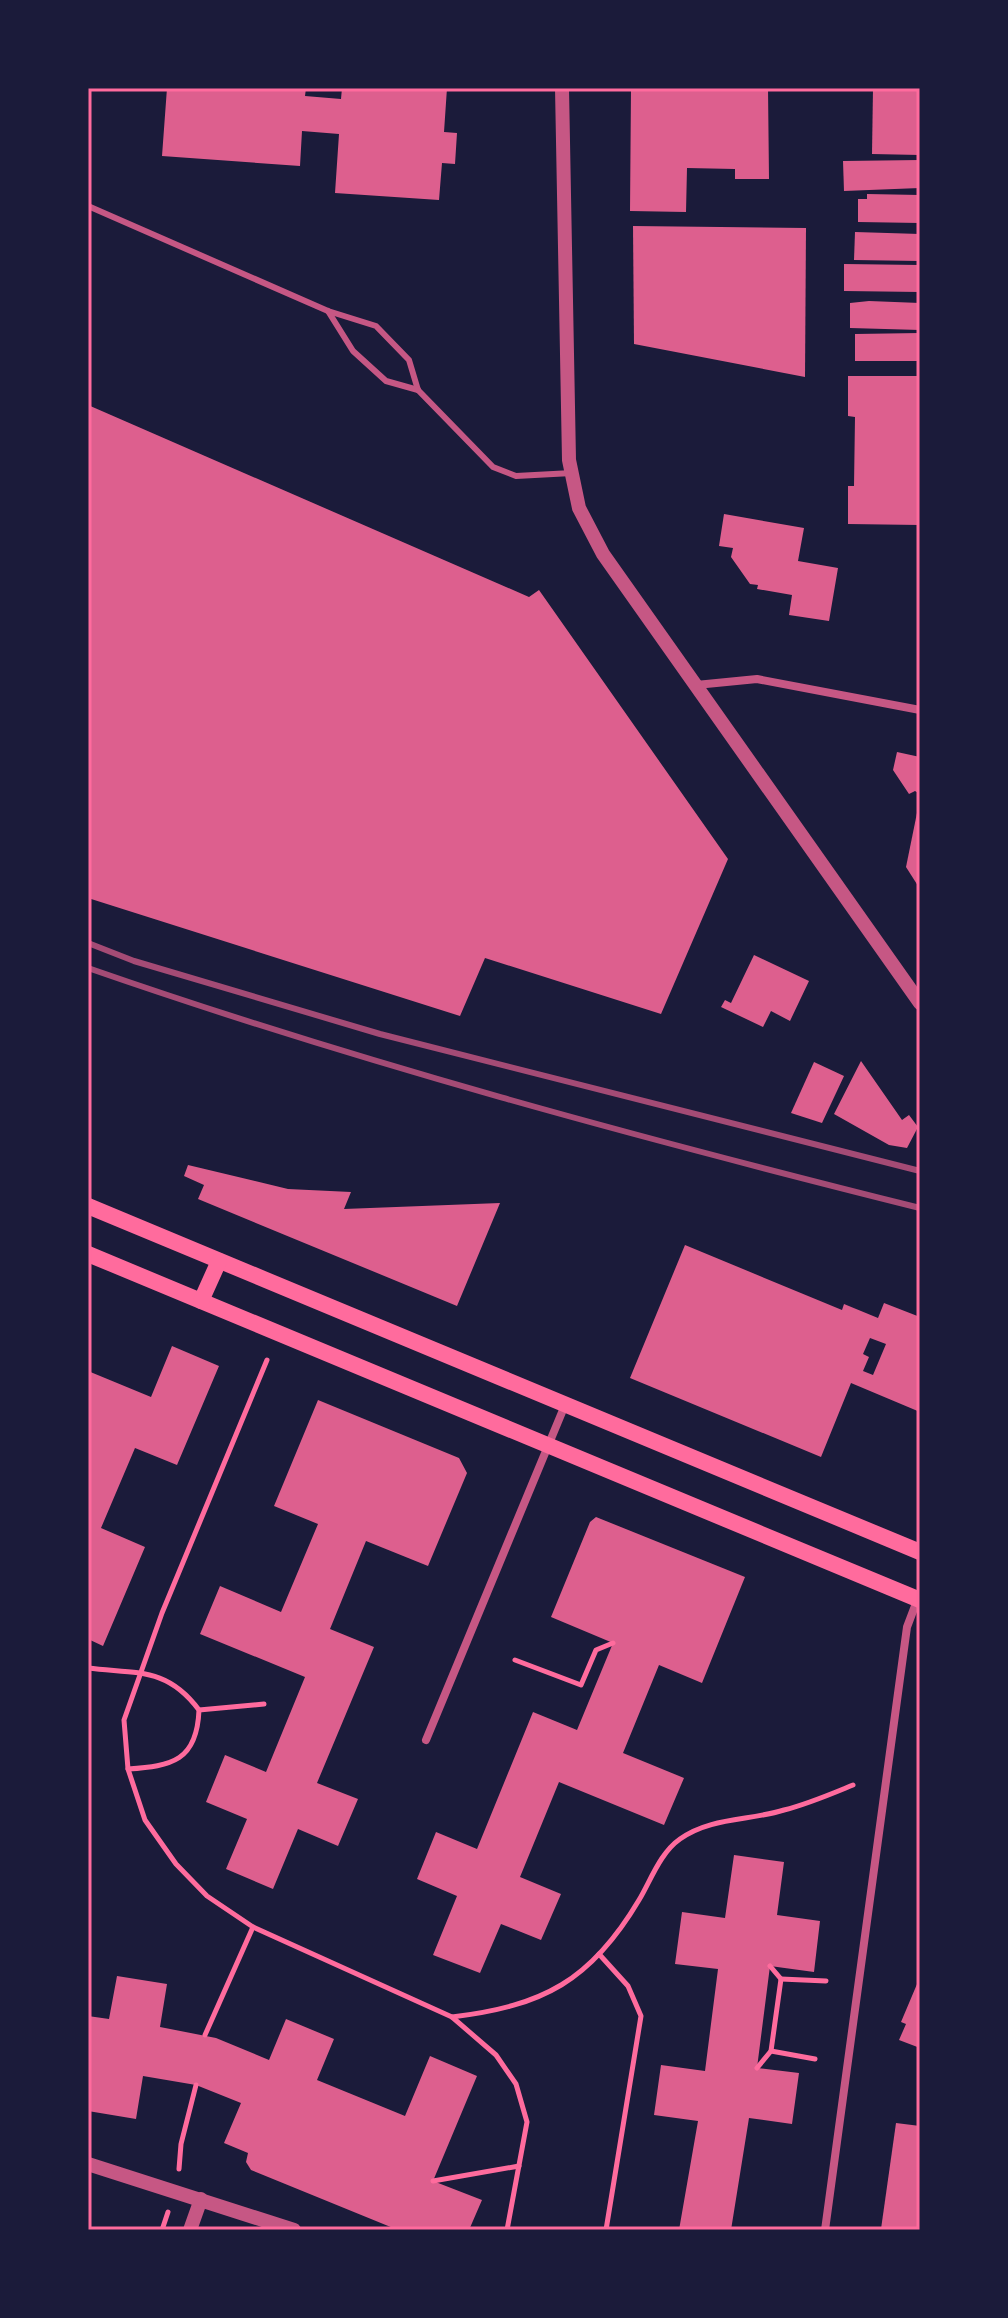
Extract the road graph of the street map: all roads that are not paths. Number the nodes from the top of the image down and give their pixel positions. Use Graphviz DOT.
graph roads {
  1 [pos="562,88"];
  2 [pos="88,206"];
  3 [pos="328,311"];
  4 [pos="418,390"];
  5 [pos="572,473"];
  6 [pos="696,685"];
  7 [pos="920,710"];
  8 [pos="920,1003"];
  9 [pos="88,1206"];
  10 [pos="88,1254"];
  11 [pos="219,1261"];
  12 [pos="201,1301"];
  13 [pos="566,1404"];
  14 [pos="548,1446"];
  15 [pos="920,1552"];
  16 [pos="919,1598"];
  17 [pos="426,1740"];
  18 [pos="88,2164"];
  19 [pos="201,2199"];
  20 [pos="190,2230"];
  21 [pos="294,2230"];
  22 [pos="825,2230"];
  1 -- 5 [label="street"];
  2 -- 3 [label="lane"];
  3 -- 4 [label="lane"];
  3 -- 4 [label="lane"];
  4 -- 5 [label="lane"];
  5 -- 6 [label="street"];
  6 -- 7 [label="street"];
  6 -- 8 [label="street"];
  9 -- 11 [label="main road"];
  10 -- 12 [label="main road"];
  11 -- 12 [label="main road"];
  11 -- 13 [label="main road"];
  12 -- 14 [label="main road"];
  13 -- 14 [label="street"];
  13 -- 15 [label="main road"];
  14 -- 16 [label="main road"];
  14 -- 17 [label="street"];
  16 -- 22 [label="street"];
  18 -- 19 [label="street"];
  19 -- 20 [label="street"];
  19 -- 21 [label="street"];
}
